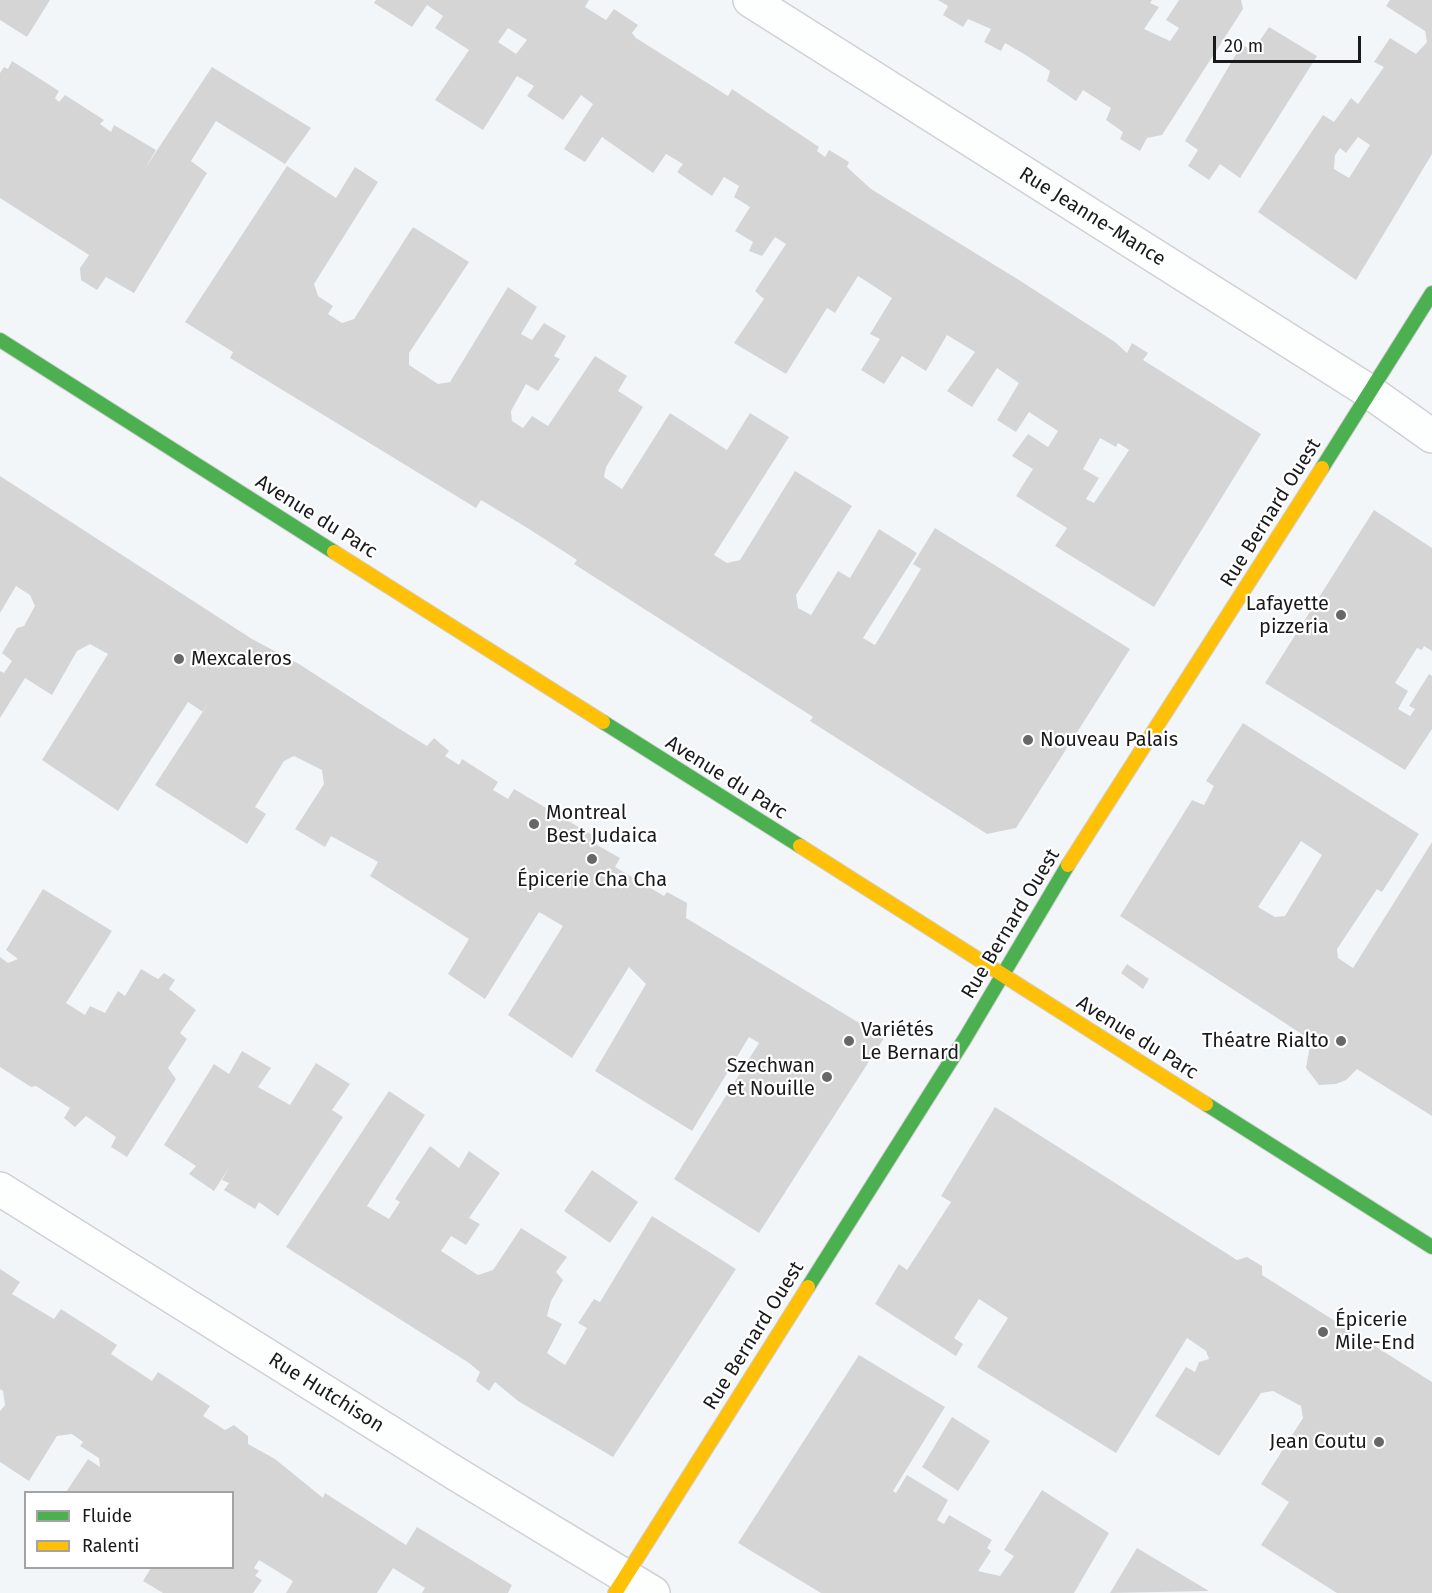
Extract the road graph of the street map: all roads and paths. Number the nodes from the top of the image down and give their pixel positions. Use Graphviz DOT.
graph roads {
  1 [pos="750,0"];
  2 [pos="1432,293"];
  3 [pos="0,340"];
  4 [pos="1370,392"];
  5 [pos="1432,436"];
  6 [pos="1002,976"];
  7 [pos="0,1190"];
  8 [pos="1432,1247"];
  9 [pos="620,1585"];
  10 [pos="653,1593"];
  1 -- 4 [label="street, Rue Jeanne-Mance"];
  2 -- 4 [label="main road, Rue Bernard Ouest"];
  3 -- 6 [label="main road, Avenue du Parc"];
  4 -- 5 [label="street, Rue Jeanne-Mance"];
  4 -- 6 [label="main road, Rue Bernard Ouest"];
  6 -- 8 [label="main road, Avenue du Parc"];
  6 -- 9 [label="main road, Rue Bernard Ouest"];
  7 -- 9 [label="street, Rue Hutchison"];
  9 -- 10 [label="street, Rue Hutchison"];
}
